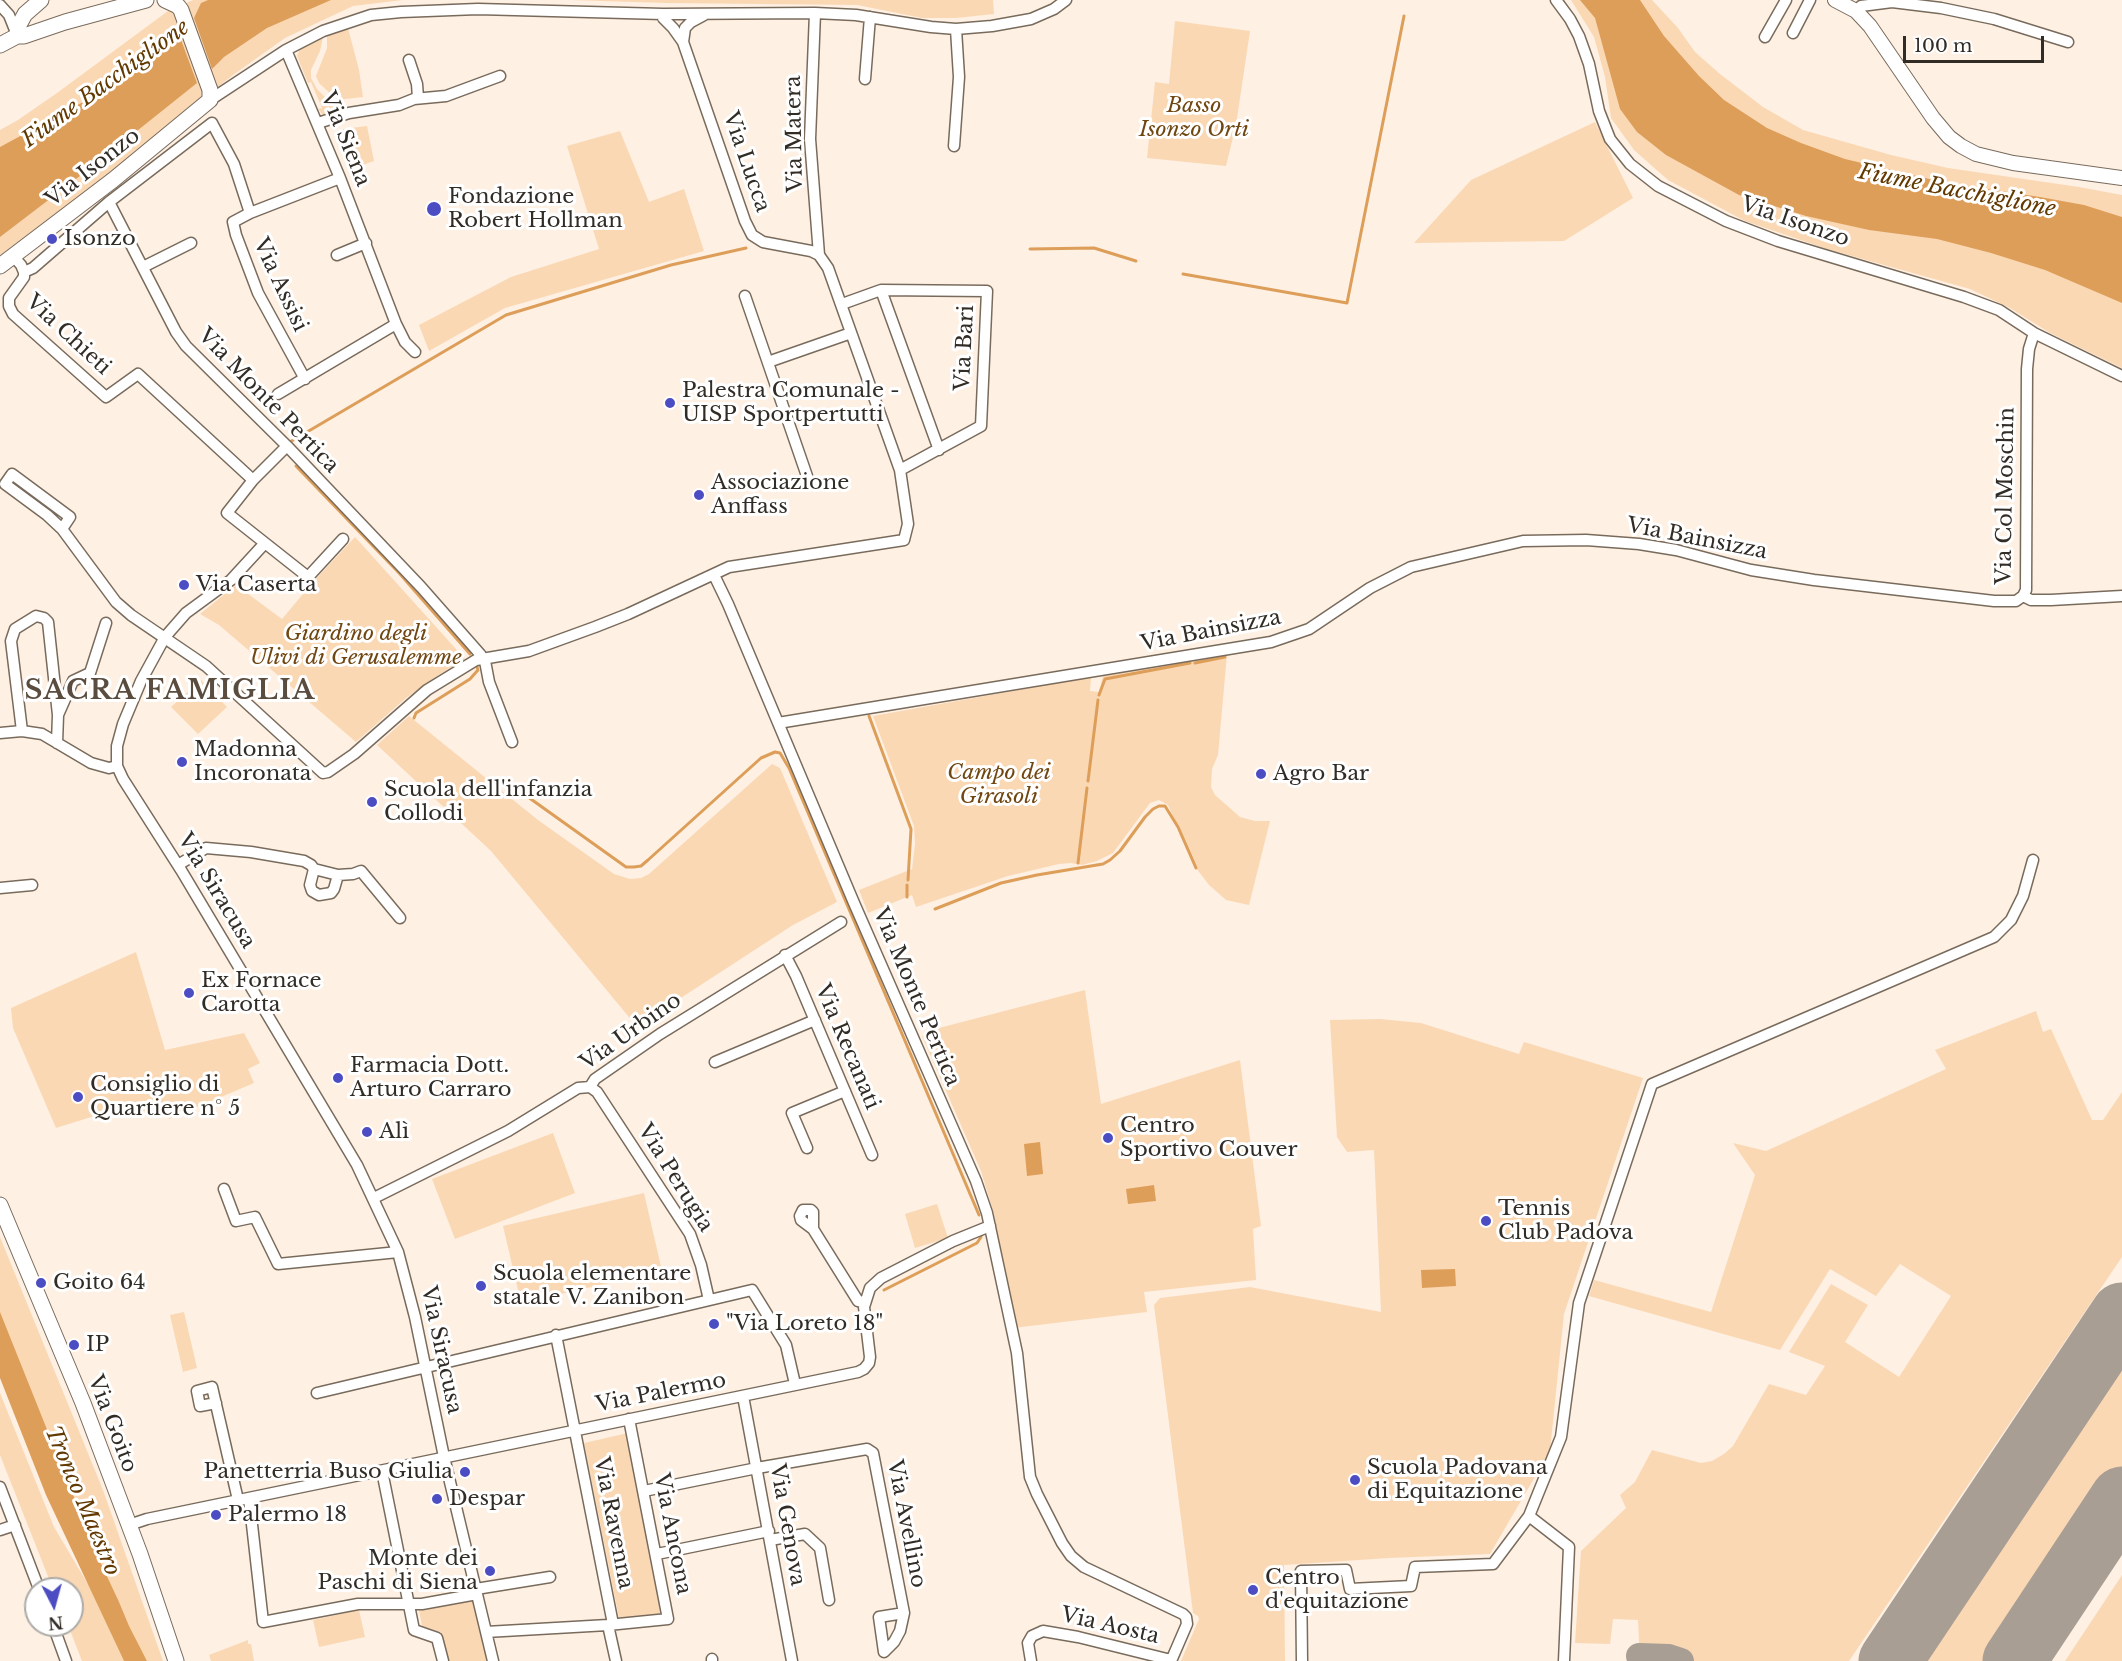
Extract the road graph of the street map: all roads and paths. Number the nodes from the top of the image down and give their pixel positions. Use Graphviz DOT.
graph roads {
  1 [pos="41,0"];
  2 [pos="146,0"];
  3 [pos="1066,0"];
  4 [pos="1556,0"];
  5 [pos="1786,0"];
  6 [pos="1810,0"];
  7 [pos="1835,0"];
  8 [pos="1892,1"];
  9 [pos="0,5"];
  10 [pos="176,5"];
  11 [pos="1856,11"];
  12 [pos="708,13"];
  13 [pos="815,13"];
  14 [pos="663,14"];
  15 [pos="870,17"];
  16 [pos="956,29"];
  17 [pos="1793,33"];
  18 [pos="17,36"];
  19 [pos="1765,37"];
  20 [pos="683,42"];
  21 [pos="2068,42"];
  22 [pos="0,45"];
  23 [pos="286,50"];
  24 [pos="409,60"];
  25 [pos="500,76"];
  26 [pos="865,79"];
  27 [pos="210,94"];
  28 [pos="418,98"];
  29 [pos="212,123"];
  30 [pos="318,123"];
  31 [pos="954,146"];
  32 [pos="340,178"];
  33 [pos="2122,178"];
  34 [pos="109,202"];
  35 [pos="250,213"];
  36 [pos="191,243"];
  37 [pos="366,243"];
  38 [pos="337,255"];
  39 [pos="819,255"];
  40 [pos="13,256"];
  41 [pos="0,266"];
  42 [pos="143,267"];
  43 [pos="24,272"];
  44 [pos="881,290"];
  45 [pos="745,296"];
  46 [pos="842,304"];
  47 [pos="396,324"];
  48 [pos="851,333"];
  49 [pos="2034,333"];
  50 [pos="415,352"];
  51 [pos="768,362"];
  52 [pos="2122,376"];
  53 [pos="305,379"];
  54 [pos="278,394"];
  55 [pos="287,446"];
  56 [pos="939,450"];
  57 [pos="900,470"];
  58 [pos="253,480"];
  59 [pos="800,482"];
  60 [pos="62,530"];
  61 [pos="343,539"];
  62 [pos="265,543"];
  63 [pos="714,575"];
  64 [pos="2023,596"];
  65 [pos="2122,597"];
  66 [pos="106,624"];
  67 [pos="165,637"];
  68 [pos="483,658"];
  69 [pos="58,715"];
  70 [pos="778,723"];
  71 [pos="22,731"];
  72 [pos="0,733"];
  73 [pos="57,742"];
  74 [pos="512,742"];
  75 [pos="118,769"];
  76 [pos="2033,860"];
  77 [pos="178,865"];
  78 [pos="314,869"];
  79 [pos="338,875"];
  80 [pos="32,885"];
  81 [pos="0,888"];
  82 [pos="400,918"];
  83 [pos="841,922"];
  84 [pos="785,955"];
  85 [pos="815,1020"];
  86 [pos="715,1062"];
  87 [pos="590,1087"];
  88 [pos="845,1091"];
  89 [pos="792,1113"];
  90 [pos="781,1118"];
  91 [pos="807,1148"];
  92 [pos="872,1155"];
  93 [pos="224,1189"];
  94 [pos="374,1198"];
  95 [pos="0,1205"];
  96 [pos="990,1226"];
  97 [pos="813,1229"];
  98 [pos="398,1252"];
  99 [pos="709,1300"];
  100 [pos="864,1302"];
  101 [pos="556,1335"];
  102 [pos="425,1366"];
  103 [pos="795,1384"];
  104 [pos="317,1393"];
  105 [pos="743,1396"];
  106 [pos="216,1402"];
  107 [pos="629,1419"];
  108 [pos="574,1430"];
  109 [pos="444,1457"];
  110 [pos="757,1468"];
  111 [pos="382,1471"];
  112 [pos="0,1487"];
  113 [pos="644,1491"];
  114 [pos="244,1499"];
  115 [pos="1529,1516"];
  116 [pos="15,1525"];
  117 [pos="129,1525"];
  118 [pos="0,1530"];
  119 [pos="769,1536"];
  120 [pos="657,1554"];
  121 [pos="34,1577"];
  122 [pos="550,1577"];
  123 [pos="477,1591"];
  124 [pos="829,1600"];
  125 [pos="410,1604"];
  126 [pos="904,1613"];
  127 [pos="611,1624"];
  128 [pos="486,1632"];
  129 [pos="57,1637"];
  130 [pos="1171,1660"];
  131 [pos="66,1661"];
  132 [pos="176,1661"];
  133 [pos="442,1661"];
  134 [pos="493,1661"];
  135 [pos="616,1661"];
  136 [pos="792,1661"];
  137 [pos="1031,1661"];
  138 [pos="1302,1661"];
  139 [pos="1564,1661"];
  1 -- 18 [label="main road"];
  2 -- 18 [label="main road"];
  3 -- 16 [label="street, Via Isonzo"];
  4 -- 49 [label="street, Via Isonzo"];
  5 -- 19 [label="street"];
  6 -- 17 [label="street"];
  7 -- 11 [label="street"];
  8 -- 11 [label="street"];
  8 -- 21 [label="street"];
  9 -- 18 [label="street"];
  10 -- 27 [label="main road"];
  11 -- 33 [label="street"];
  12 -- 13 [label="street, Via Isonzo"];
  12 -- 14 [label="street, Via Isonzo"];
  12 -- 20 [label="street"];
  13 -- 15 [label="street, Via Isonzo"];
  13 -- 39 [label="street, Via Matera"];
  14 -- 20 [label="street, Via Lucca"];
  14 -- 23 [label="street, Via Isonzo"];
  15 -- 16 [label="street, Via Isonzo"];
  15 -- 26 [label="street"];
  16 -- 31 [label="street"];
  18 -- 22 [label="main road"];
  20 -- 39 [label="street, Via Lucca"];
  23 -- 27 [label="street, Via Isonzo"];
  23 -- 30 [label="street, Via Siena"];
  24 -- 28 [label="street"];
  25 -- 28 [label="street"];
  27 -- 40 [label="main road, Via Isonzo"];
  28 -- 30 [label="street"];
  29 -- 34 [label="street, Via Isonzo"];
  29 -- 35 [label="street, Via Assisi"];
  30 -- 32 [label="street, Via Siena"];
  32 -- 35 [label="street, Via Assisi"];
  32 -- 37 [label="street, Via Siena"];
  34 -- 42 [label="street, Via Monte Pertica"];
  34 -- 43 [label="street"];
  35 -- 53 [label="street, Via Assisi"];
  36 -- 42 [label="street"];
  37 -- 38 [label="street"];
  37 -- 47 [label="street, Via Siena"];
  39 -- 46 [label="street"];
  40 -- 41 [label="main road, Via Isonzo"];
  40 -- 43 [label="street, Via Chieti"];
  42 -- 55 [label="street, Via Monte Pertica"];
  43 -- 58 [label="street, Via Chieti"];
  44 -- 46 [label="street, Via Bari"];
  44 -- 56 [label="street"];
  44 -- 56 [label="street, Via Bari"];
  45 -- 51 [label="street"];
  46 -- 48 [label="street"];
  47 -- 50 [label="street, Via Siena"];
  47 -- 53 [label="street"];
  48 -- 51 [label="street"];
  48 -- 57 [label="street"];
  49 -- 52 [label="street, Via Isonzo"];
  49 -- 64 [label="street, Via Col Moschin"];
  51 -- 59 [label="street"];
  53 -- 54 [label="street"];
  55 -- 58 [label="street"];
  55 -- 68 [label="street, Via Monte Pertica"];
  56 -- 57 [label="street, Via Bari"];
  57 -- 63 [label="street"];
  58 -- 62 [label="street"];
  60 -- 60 [label="street"];
  60 -- 67 [label="street"];
  61 -- 62 [label="street"];
  62 -- 67 [label="street"];
  63 -- 68 [label="street"];
  63 -- 70 [label="street, Via Monte Pertica"];
  64 -- 65 [label="street, Via Col Moschin"];
  64 -- 70 [label="street, Via Bainsizza"];
  66 -- 69 [label="street"];
  67 -- 68 [label="street"];
  67 -- 75 [label="street"];
  68 -- 74 [label="street, Via Monte Pertica"];
  69 -- 71 [label="street"];
  69 -- 73 [label="street"];
  70 -- 96 [label="street, Via Monte Pertica"];
  71 -- 72 [label="street"];
  71 -- 73 [label="street"];
  73 -- 75 [label="street"];
  75 -- 77 [label="street, Via Siracusa"];
  76 -- 115 [label="street"];
  77 -- 78 [label="street"];
  77 -- 94 [label="street, Via Siracusa"];
  78 -- 79 [label="street"];
  78 -- 79 [label="street"];
  79 -- 82 [label="street"];
  80 -- 81 [label="street"];
  83 -- 84 [label="street, Via Urbino"];
  84 -- 85 [label="street, Via Recanati"];
  84 -- 87 [label="street, Via Urbino"];
  85 -- 86 [label="street"];
  85 -- 88 [label="street, Via Recanati"];
  87 -- 94 [label="street, Via Urbino"];
  87 -- 99 [label="street, Via Perugia"];
  88 -- 89 [label="street"];
  88 -- 92 [label="street, Via Recanati"];
  89 -- 90 [label="street"];
  89 -- 91 [label="street"];
  93 -- 98 [label="street"];
  94 -- 98 [label="street, Via Siracusa"];
  95 -- 117 [label="main road, Via Goito"];
  96 -- 100 [label="street"];
  96 -- 130 [label="street, Via Monte Pertica"];
  97 -- 100 [label="street"];
  98 -- 102 [label="street, Via Siracusa"];
  99 -- 101 [label="street"];
  99 -- 103 [label="street"];
  100 -- 103 [label="street, Via Palermo"];
  101 -- 102 [label="street"];
  101 -- 108 [label="street, Via Ravenna"];
  102 -- 104 [label="street"];
  102 -- 109 [label="street, Via Siracusa"];
  103 -- 105 [label="street, Via Palermo"];
  105 -- 107 [label="street, Via Palermo"];
  105 -- 110 [label="street, Via Genova"];
  106 -- 114 [label="street"];
  107 -- 108 [label="street, Via Palermo"];
  107 -- 113 [label="street, Via Ancona"];
  108 -- 109 [label="street, Via Palermo"];
  108 -- 127 [label="street, Via Ravenna"];
  109 -- 111 [label="street, Via Palermo"];
  109 -- 123 [label="street, Via Siracusa"];
  110 -- 113 [label="street, Via Avellino"];
  110 -- 119 [label="street, Via Genova"];
  110 -- 126 [label="street, Via Avellino"];
  111 -- 114 [label="street, Via Palermo"];
  111 -- 125 [label="street"];
  112 -- 116 [label="street"];
  113 -- 120 [label="street, Via Ancona"];
  114 -- 117 [label="street, Via Palermo"];
  114 -- 125 [label="street"];
  115 -- 138 [label="street"];
  115 -- 139 [label="street"];
  116 -- 118 [label="street"];
  116 -- 121 [label="street"];
  117 -- 132 [label="main road, Via Goito"];
  119 -- 120 [label="street"];
  119 -- 124 [label="street"];
  119 -- 136 [label="street, Via Genova"];
  120 -- 127 [label="street, Via Ancona"];
  122 -- 123 [label="street"];
  123 -- 125 [label="street"];
  123 -- 128 [label="street, Via Siracusa"];
  125 -- 133 [label="street"];
  127 -- 128 [label="street, Via Ancona"];
  127 -- 135 [label="street, Via Ravenna"];
  128 -- 134 [label="street, Via Siracusa"];
  129 -- 131 [label="street"];
  130 -- 137 [label="street, Via Aosta"];
}
